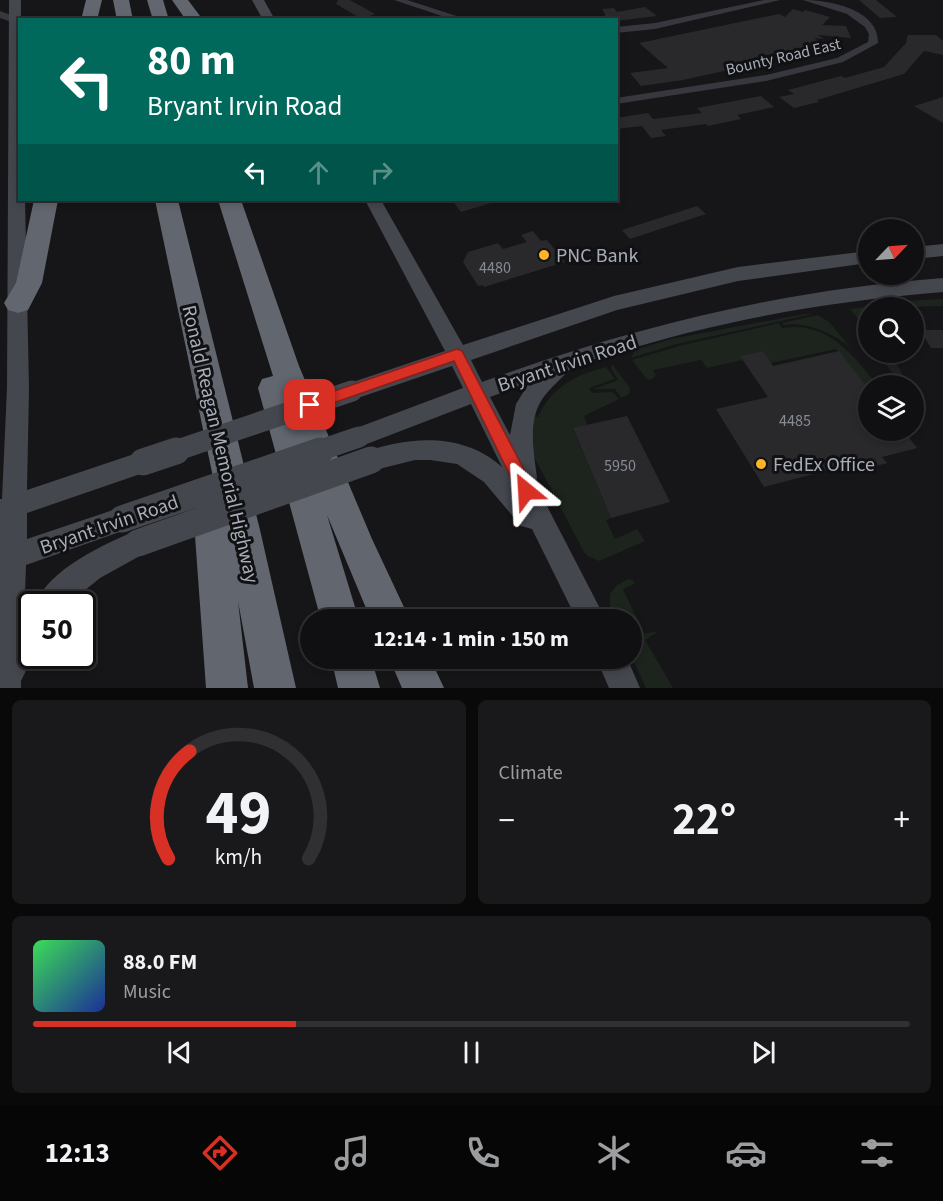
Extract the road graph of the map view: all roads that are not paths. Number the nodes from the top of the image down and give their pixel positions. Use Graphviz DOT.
graph roads {
  1 [pos="15,0"];
  2 [pos="94,0"];
  3 [pos="121,0"];
  4 [pos="155,0"];
  5 [pos="180,0"];
  6 [pos="258,0"];
  7 [pos="398,0"];
  8 [pos="776,0"];
  9 [pos="807,0"];
  10 [pos="815,0"];
  11 [pos="7,17"];
  12 [pos="90,18"];
  13 [pos="125,18"];
  14 [pos="160,18"];
  15 [pos="194,18"];
  16 [pos="268,18"];
  17 [pos="450,18"];
  18 [pos="618,30"];
  19 [pos="618,101"];
  20 [pos="46,201"];
  21 [pos="166,201"];
  22 [pos="216,201"];
  23 [pos="229,201"];
  24 [pos="374,201"];
  25 [pos="943,250"];
  26 [pos="924,252"];
  27 [pos="858,258"];
  28 [pos="943,285"];
  29 [pos="18,303"];
  30 [pos="457,354"];
  31 [pos="572,359"];
  32 [pos="18,388"];
  33 [pos="475,394"];
  34 [pos="218,430"];
  35 [pos="0,438"];
  36 [pos="526,491"];
  37 [pos="7,508"];
  38 [pos="556,549"];
  39 [pos="7,559"];
  40 [pos="63,591"];
  41 [pos="337,609"];
  42 [pos="386,609"];
  43 [pos="586,609"];
  44 [pos="18,656"];
  45 [pos="354,669"];
  46 [pos="414,669"];
  47 [pos="616,669"];
  48 [pos="0,682"];
  49 [pos="5,688"];
  50 [pos="228,688"];
  51 [pos="274,688"];
  52 [pos="359,688"];
  53 [pos="423,688"];
  54 [pos="625,688"];
  1 -- 11 [label="main road"];
  2 -- 12 [label="highway"];
  3 -- 13 [label="highway"];
  4 -- 14 [label="highway"];
  5 -- 15 [label="highway"];
  6 -- 16 [label="main road"];
  7 -- 17 [label="street"];
  8 -- 18 [label="street"];
  9 -- 10 [label="street"];
  10 -- 19 [label="street, Bounty Road East"];
  11 -- 29 [label="main road"];
  20 -- 29 [label="highway"];
  21 -- 34 [label="highway, Ronald Reagan Memorial Highway"];
  22 -- 41 [label="highway"];
  23 -- 42 [label="highway"];
  24 -- 30 [label="main road"];
  25 -- 26 [label="main road"];
  27 -- 30 [label="main road"];
  28 -- 31 [label="main road, Bryant Irvin Road"];
  29 -- 32 [label="main road"];
  30 -- 33 [label="main road"];
  30 -- 37 [label="main road, bridge"];
  31 -- 33 [label="main road, Bryant Irvin Road"];
  31 -- 36 [label="main road"];
  32 -- 35 [label="main road"];
  32 -- 37 [label="main road"];
  33 -- 36 [label="main road"];
  33 -- 39 [label="main road, Bryant Irvin Road, bridge"];
  34 -- 50 [label="highway"];
  34 -- 51 [label="highway, Ronald Reagan Memorial Highway"];
  36 -- 38 [label="main road"];
  37 -- 39 [label="main road"];
  38 -- 40 [label="main road, bridge"];
  38 -- 43 [label="main road"];
  39 -- 49 [label="main road"];
  44 -- 49 [label="main road"];
  45 -- 52 [label="highway"];
  46 -- 53 [label="highway"];
  47 -- 54 [label="main road"];
  48 -- 49 [label="main road"];
}
